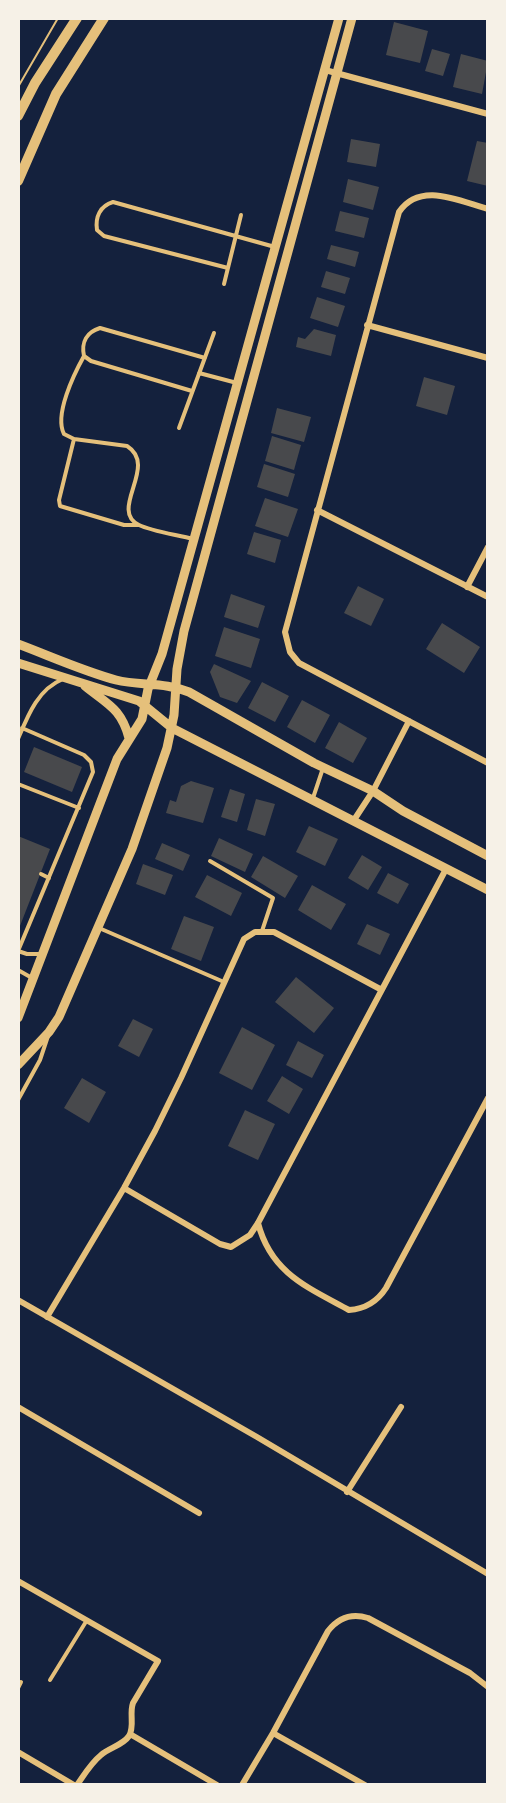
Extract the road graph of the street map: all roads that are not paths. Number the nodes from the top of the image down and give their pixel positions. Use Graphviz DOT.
graph roads {
  1 [pos="77,18"];
  2 [pos="104,18"];
  3 [pos="339,18"];
  4 [pos="352,18"];
  5 [pos="325,69"];
  6 [pos="337,73"];
  7 [pos="488,114"];
  8 [pos="18,116"];
  9 [pos="18,181"];
  10 [pos="488,209"];
  11 [pos="241,215"];
  12 [pos="236,236"];
  13 [pos="275,247"];
  14 [pos="228,267"];
  15 [pos="224,284"];
  16 [pos="367,325"];
  17 [pos="214,333"];
  18 [pos="84,356"];
  19 [pos="488,357"];
  20 [pos="205,358"];
  21 [pos="199,373"];
  22 [pos="238,384"];
  23 [pos="192,392"];
  24 [pos="179,428"];
  25 [pos="74,439"];
  26 [pos="317,510"];
  27 [pos="139,525"];
  28 [pos="194,539"];
  29 [pos="488,547"];
  30 [pos="467,587"];
  31 [pos="488,597"];
  32 [pos="18,644"];
  33 [pos="18,663"];
  34 [pos="67,678"];
  35 [pos="81,682"];
  36 [pos="150,684"];
  37 [pos="176,687"];
  38 [pos="146,705"];
  39 [pos="408,721"];
  40 [pos="22,728"];
  41 [pos="172,728"];
  42 [pos="129,738"];
  43 [pos="18,739"];
  44 [pos="488,763"];
  45 [pos="324,767"];
  46 [pos="18,784"];
  47 [pos="373,791"];
  48 [pos="312,798"];
  49 [pos="79,808"];
  50 [pos="354,820"];
  51 [pos="488,856"];
  52 [pos="210,861"];
  53 [pos="446,869"];
  54 [pos="41,874"];
  55 [pos="49,878"];
  56 [pos="488,890"];
  57 [pos="98,927"];
  58 [pos="262,931"];
  59 [pos="18,951"];
  60 [pos="41,954"];
  61 [pos="18,970"];
  62 [pos="32,978"];
  63 [pos="224,982"];
  64 [pos="380,989"];
  65 [pos="21,1002"];
  66 [pos="18,1018"];
  67 [pos="49,1032"];
  68 [pos="18,1048"];
  69 [pos="27,1053"];
  70 [pos="18,1065"];
  71 [pos="488,1098"];
  72 [pos="18,1100"];
  73 [pos="124,1188"];
  74 [pos="258,1223"];
  75 [pos="18,1300"];
  76 [pos="47,1317"];
  77 [pos="18,1407"];
  78 [pos="401,1407"];
  79 [pos="347,1492"];
  80 [pos="199,1513"];
  81 [pos="488,1574"];
  82 [pos="18,1581"];
  83 [pos="87,1620"];
  84 [pos="50,1680"];
  85 [pos="21,1682"];
  86 [pos="488,1687"];
  87 [pos="18,1688"];
  88 [pos="273,1733"];
  89 [pos="130,1734"];
  90 [pos="18,1752"];
  91 [pos="76,1785"];
  92 [pos="217,1785"];
  93 [pos="242,1785"];
  94 [pos="365,1785"];
  1 -- 8 [label="main road"];
  2 -- 9 [label="main road"];
  3 -- 5 [label="street"];
  4 -- 6 [label="street"];
  5 -- 6 [label="street"];
  5 -- 13 [label="street"];
  6 -- 7 [label="street"];
  6 -- 37 [label="street"];
  10 -- 16 [label="street"];
  11 -- 12 [label="lane"];
  12 -- 13 [label="lane"];
  12 -- 14 [label="lane"];
  12 -- 14 [label="lane"];
  13 -- 22 [label="street"];
  14 -- 15 [label="lane"];
  16 -- 19 [label="street"];
  16 -- 26 [label="street"];
  17 -- 20 [label="lane"];
  18 -- 20 [label="lane"];
  18 -- 23 [label="lane"];
  18 -- 25 [label="lane"];
  20 -- 21 [label="lane"];
  21 -- 22 [label="lane"];
  21 -- 23 [label="lane"];
  22 -- 28 [label="street"];
  23 -- 24 [label="lane"];
  25 -- 27 [label="lane"];
  25 -- 27 [label="lane"];
  26 -- 30 [label="street"];
  26 -- 39 [label="street"];
  27 -- 28 [label="lane"];
  28 -- 36 [label="street"];
  29 -- 30 [label="street"];
  30 -- 31 [label="street"];
  32 -- 36 [label="street"];
  33 -- 34 [label="street"];
  34 -- 35 [label="street"];
  34 -- 40 [label="lane"];
  35 -- 38 [label="street"];
  35 -- 42 [label="street"];
  36 -- 37 [label="street"];
  36 -- 38 [label="street"];
  37 -- 41 [label="street"];
  37 -- 45 [label="street"];
  38 -- 41 [label="street"];
  38 -- 42 [label="street"];
  39 -- 44 [label="street"];
  39 -- 47 [label="street"];
  40 -- 43 [label="lane"];
  40 -- 49 [label="lane"];
  41 -- 48 [label="street"];
  41 -- 57 [label="street"];
  42 -- 60 [label="street"];
  45 -- 47 [label="street"];
  45 -- 48 [label="lane"];
  46 -- 49 [label="lane"];
  47 -- 50 [label="street"];
  47 -- 51 [label="street"];
  48 -- 50 [label="street"];
  49 -- 55 [label="lane"];
  50 -- 53 [label="street"];
  52 -- 58 [label="lane"];
  53 -- 56 [label="street"];
  53 -- 64 [label="street"];
  54 -- 55 [label="lane"];
  55 -- 59 [label="lane"];
  57 -- 63 [label="lane"];
  57 -- 67 [label="street"];
  58 -- 63 [label="street"];
  58 -- 64 [label="street"];
  59 -- 60 [label="lane"];
  60 -- 62 [label="street"];
  61 -- 62 [label="lane"];
  62 -- 65 [label="street"];
  63 -- 73 [label="street"];
  64 -- 74 [label="street"];
  65 -- 66 [label="street"];
  67 -- 69 [label="street"];
  67 -- 72 [label="lane"];
  68 -- 69 [label="street"];
  69 -- 70 [label="street"];
  71 -- 74 [label="street"];
  73 -- 74 [label="street"];
  73 -- 76 [label="street"];
  75 -- 76 [label="street"];
  76 -- 79 [label="street"];
  77 -- 80 [label="street"];
  78 -- 79 [label="street"];
  79 -- 81 [label="street"];
  82 -- 83 [label="street"];
  83 -- 84 [label="lane"];
  83 -- 89 [label="street"];
  85 -- 87 [label="lane"];
  86 -- 88 [label="street"];
  88 -- 93 [label="street"];
  88 -- 94 [label="street"];
  89 -- 91 [label="street"];
  89 -- 92 [label="street"];
  90 -- 91 [label="street"];
}
